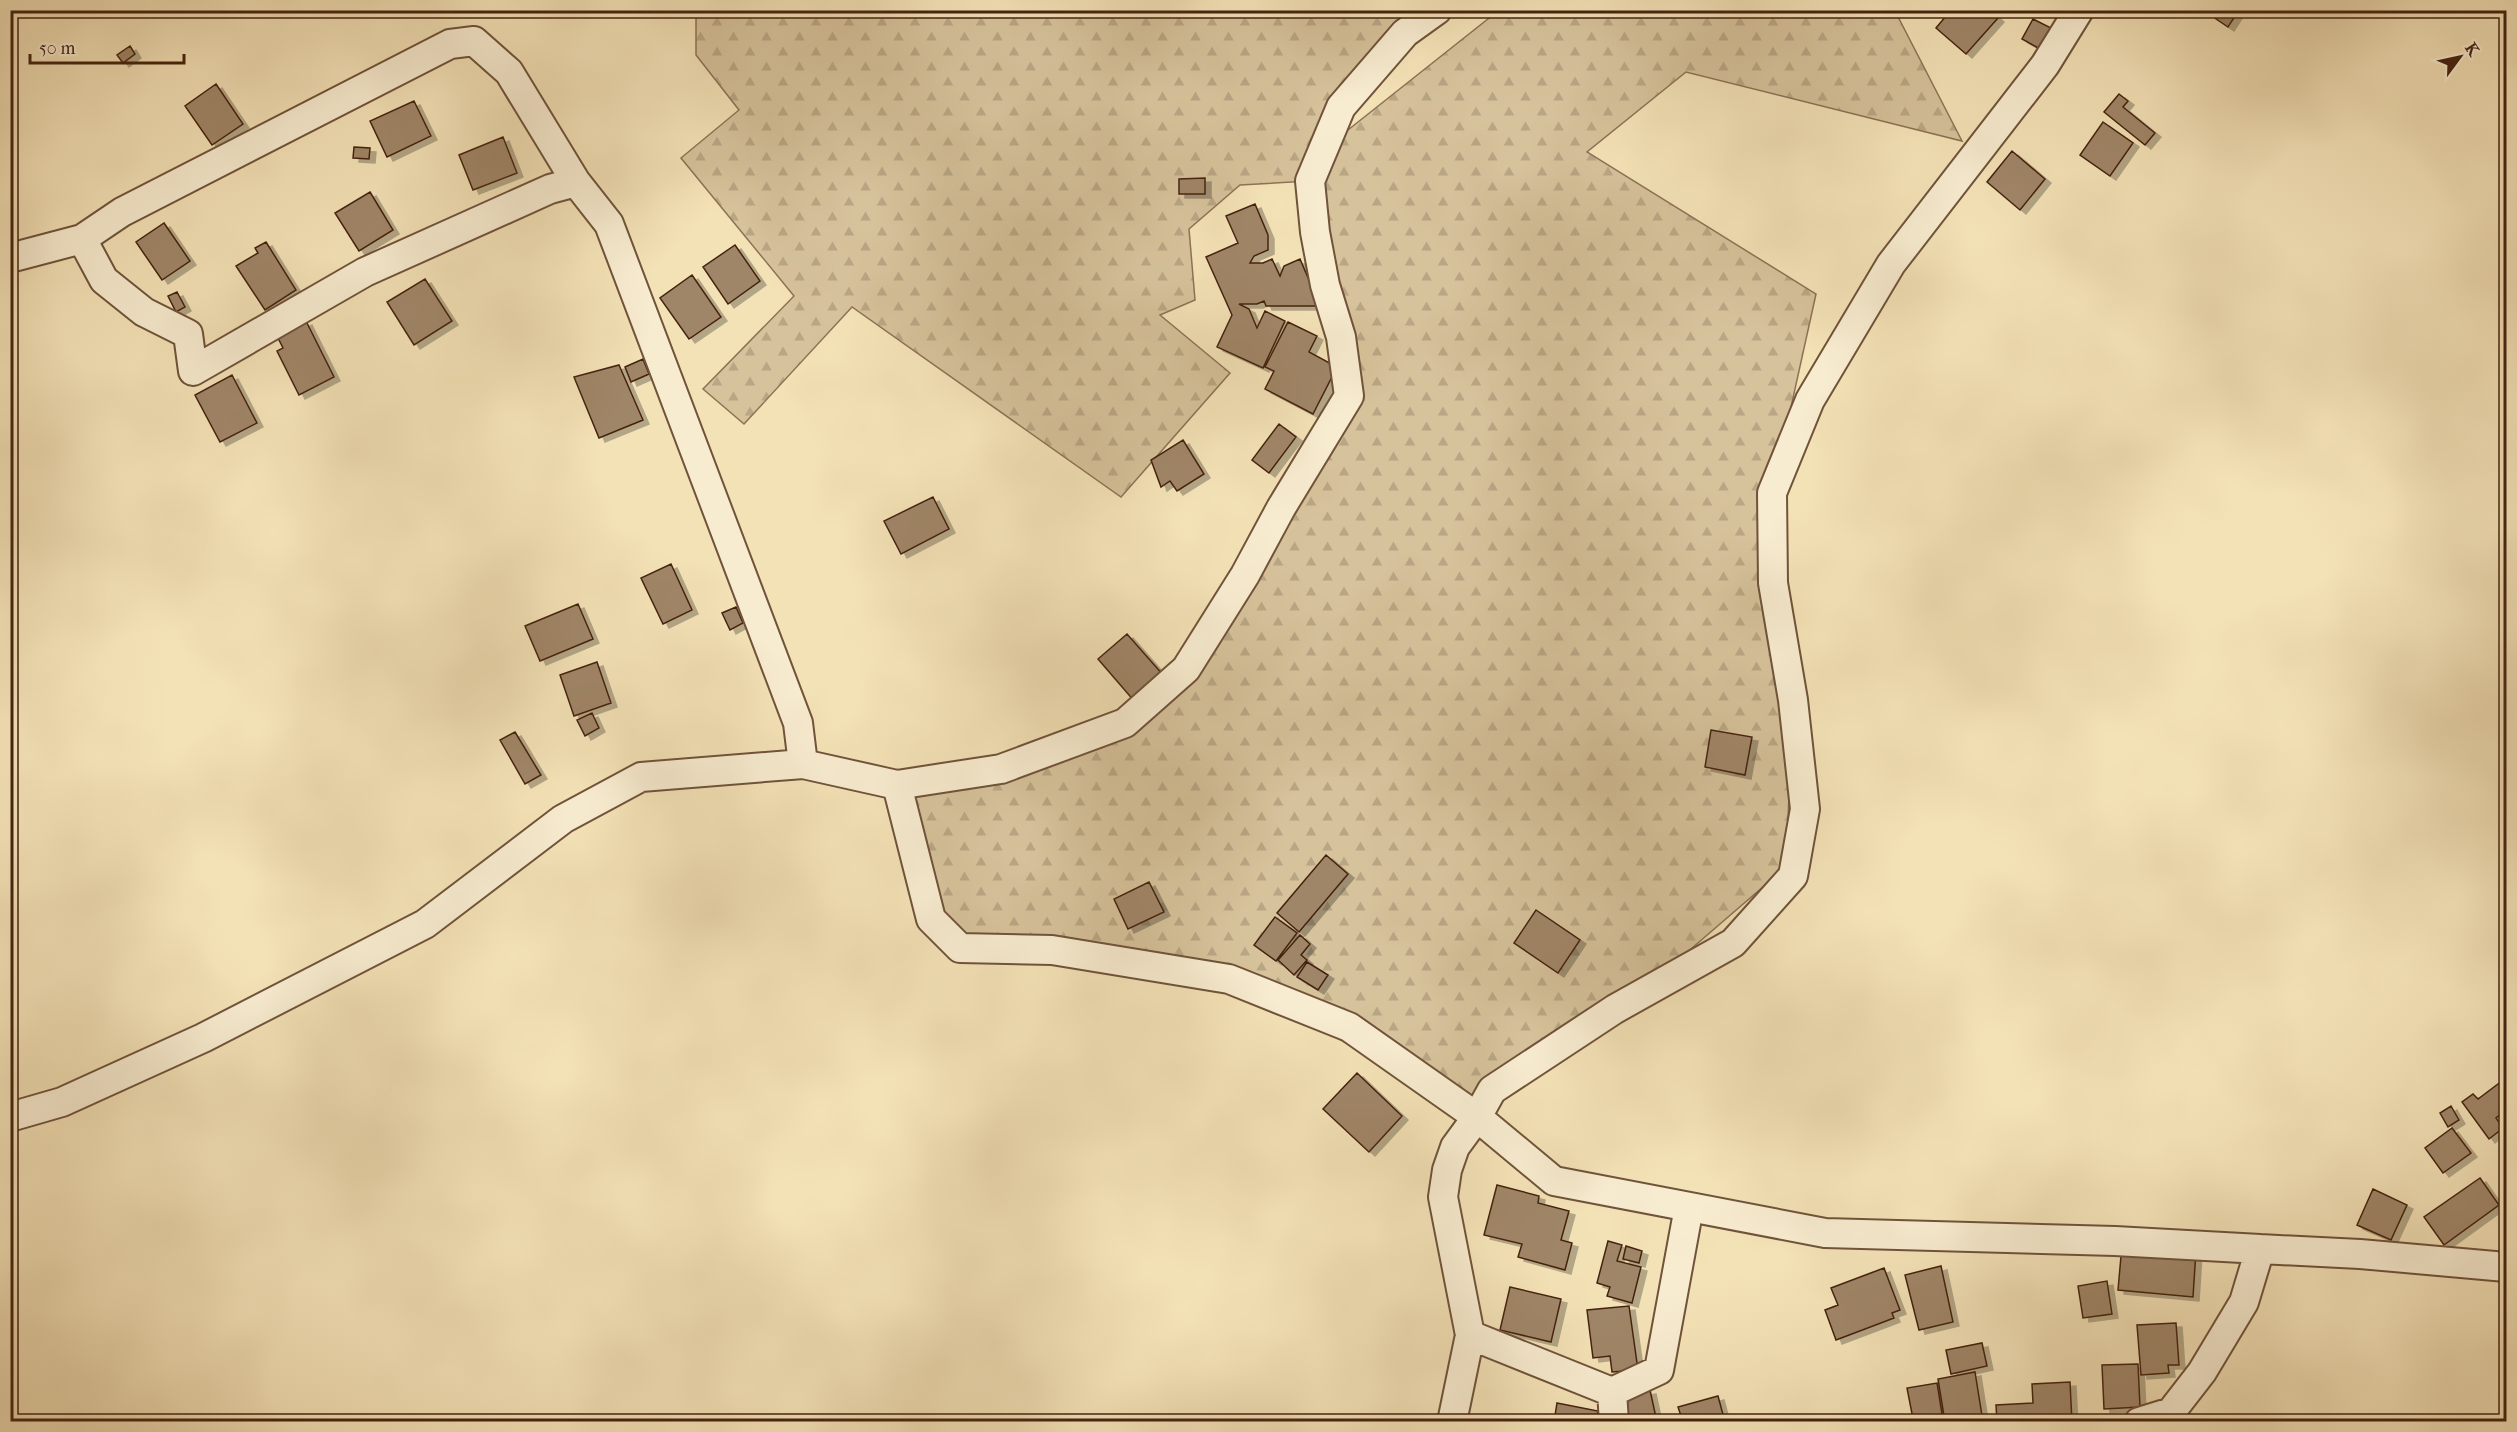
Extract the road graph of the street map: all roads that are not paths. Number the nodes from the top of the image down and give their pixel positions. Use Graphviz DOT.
graph roads {
  1 [pos="1437,10"];
  2 [pos="2079,10"];
  3 [pos="576,182"];
  4 [pos="82,239"];
  5 [pos="10,258"];
  6 [pos="803,764"];
  7 [pos="897,786"];
  8 [pos="1477,1117"];
  9 [pos="10,1118"];
  10 [pos="1689,1207"];
  11 [pos="2260,1249"];
  12 [pos="2506,1267"];
  13 [pos="1470,1335"];
  14 [pos="1612,1392"];
  15 [pos="1452,1422"];
  16 [pos="1614,1422"];
  17 [pos="2139,1422"];
  1 -- 7 [label="street"];
  2 -- 8 [label="street"];
  3 -- 4 [label="street"];
  3 -- 4 [label="street"];
  3 -- 6 [label="street"];
  4 -- 5 [label="street"];
  6 -- 7 [label="street"];
  6 -- 9 [label="street"];
  7 -- 8 [label="street"];
  8 -- 10 [label="street"];
  8 -- 13 [label="street"];
  10 -- 11 [label="street"];
  10 -- 14 [label="street"];
  11 -- 12 [label="street"];
  11 -- 17 [label="street"];
  13 -- 14 [label="street"];
  13 -- 15 [label="street"];
  14 -- 16 [label="street"];
}
